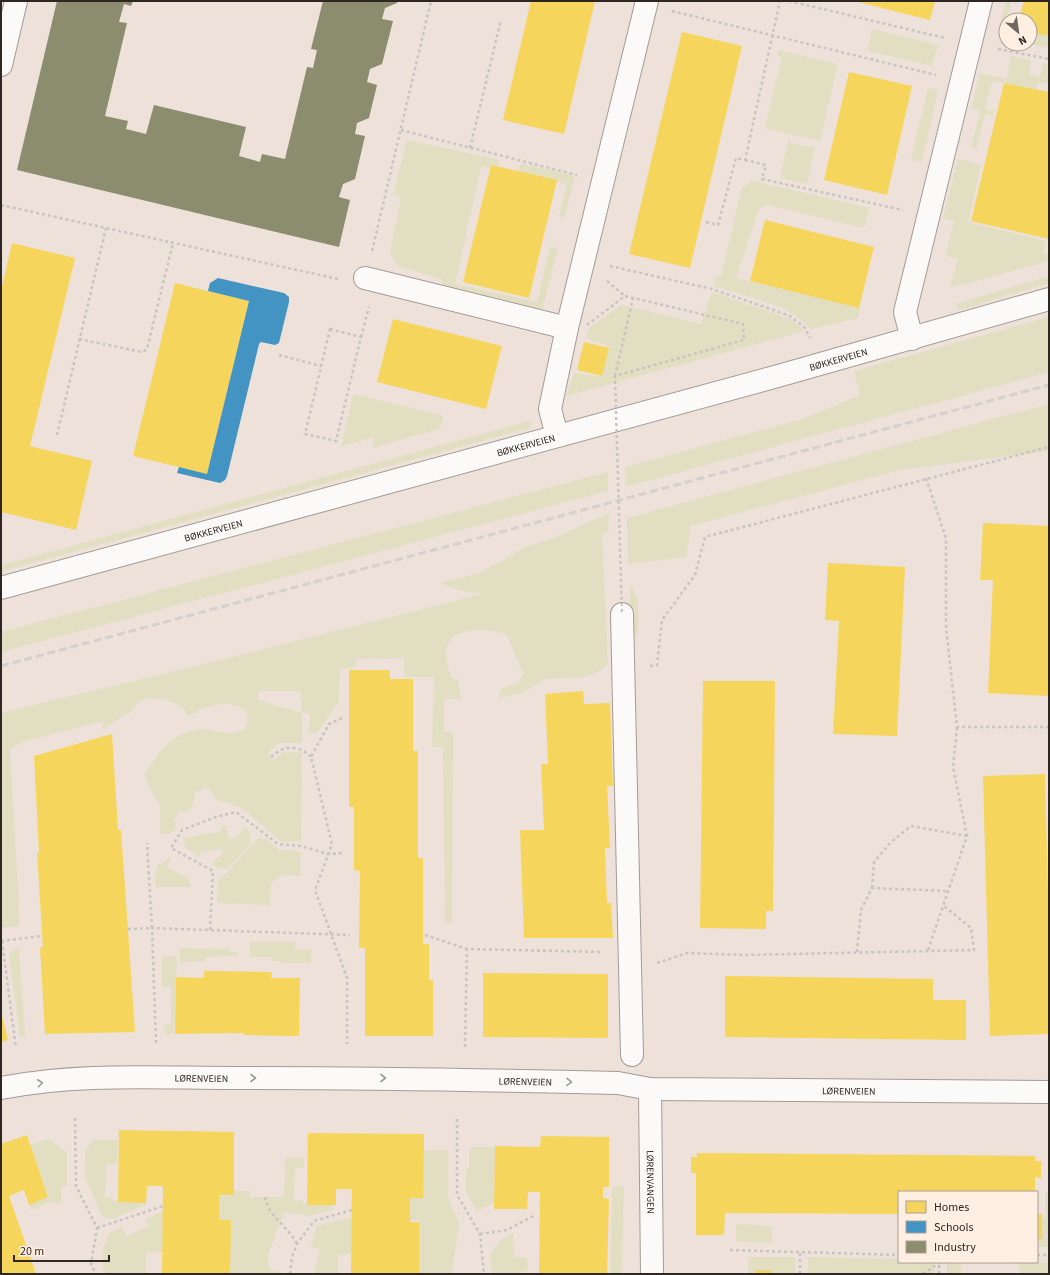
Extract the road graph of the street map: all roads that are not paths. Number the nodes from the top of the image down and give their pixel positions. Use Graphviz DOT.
graph roads {
  1 [pos="16,1"];
  2 [pos="981,1"];
  3 [pos="647,3"];
  4 [pos="1,65"];
  5 [pos="364,281"];
  6 [pos="1049,299"];
  7 [pos="577,327"];
  8 [pos="912,339"];
  9 [pos="556,436"];
  10 [pos="1,588"];
  11 [pos="622,614"];
  12 [pos="632,1055"];
  13 [pos="1,1088"];
  14 [pos="650,1089"];
  15 [pos="1049,1092"];
  16 [pos="652,1274"];
  1 -- 4 [label="street"];
  2 -- 8 [label="street"];
  3 -- 7 [label="street"];
  5 -- 7 [label="street"];
  6 -- 8 [label="street, BØKKERVEIEN"];
  7 -- 9 [label="street"];
  8 -- 9 [label="street, BØKKERVEIEN"];
  9 -- 10 [label="street, BØKKERVEIEN"];
  11 -- 12 [label="street"];
  13 -- 14 [label="street, LØRENVEIEN, one-way"];
  14 -- 15 [label="street, LØRENVEIEN"];
  14 -- 16 [label="street, LØRENVANGEN"];
}
